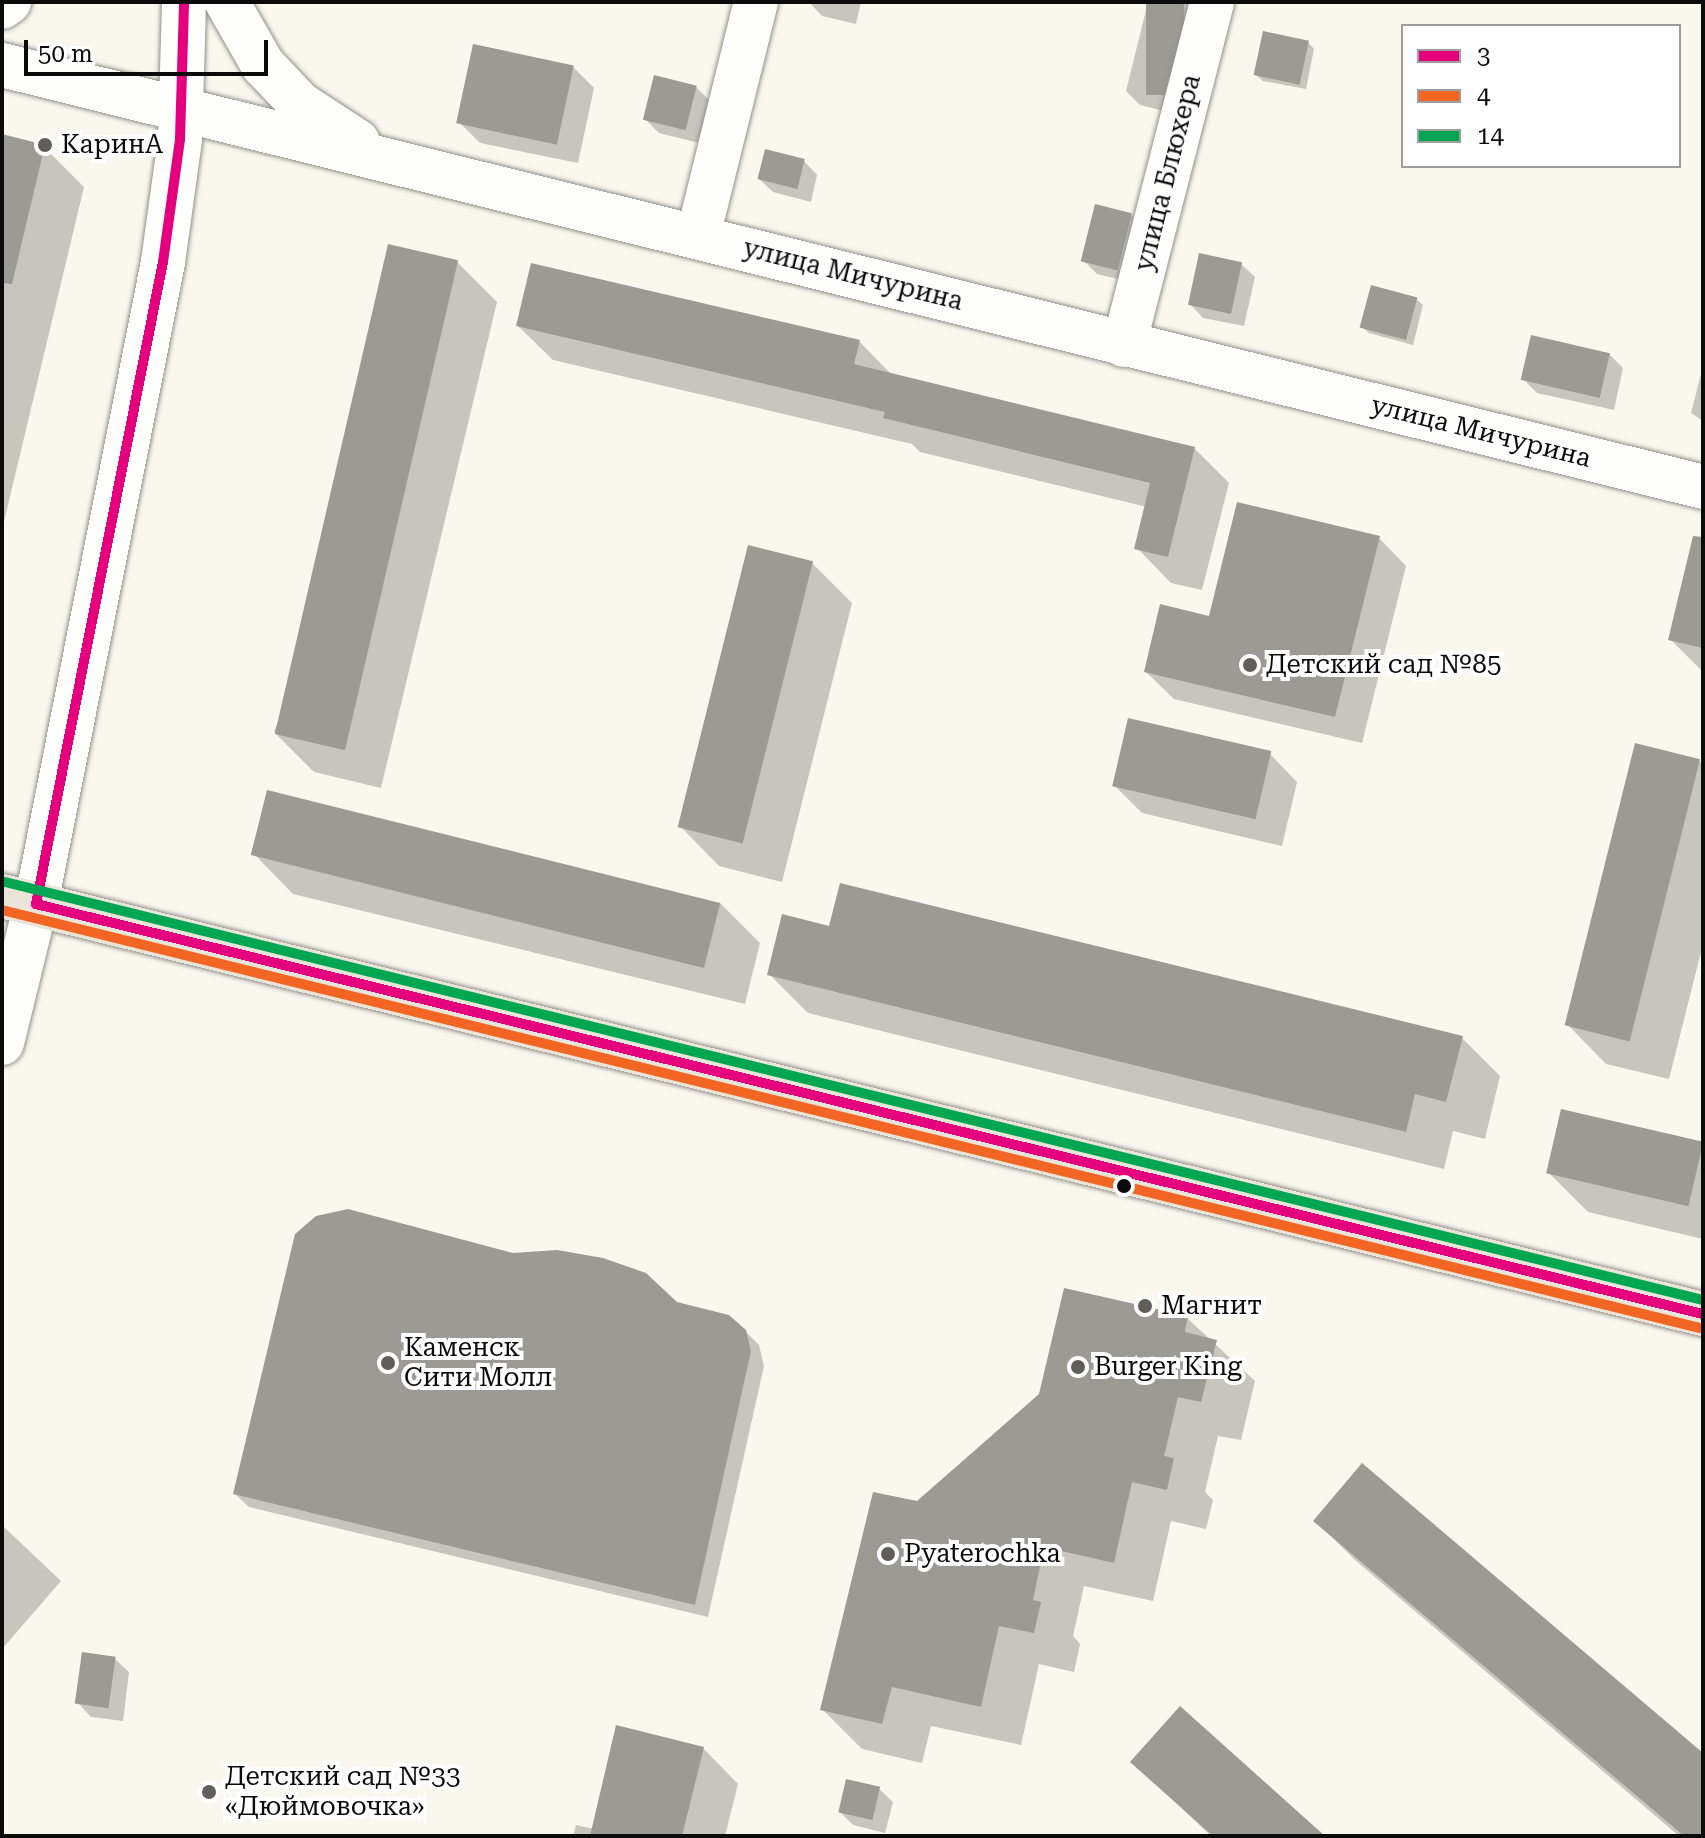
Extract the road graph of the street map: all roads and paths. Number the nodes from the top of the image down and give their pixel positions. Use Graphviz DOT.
graph roads {
  1 [pos="9,2"];
  2 [pos="184,2"];
  3 [pos="227,2"];
  4 [pos="756,2"];
  5 [pos="1212,2"];
  6 [pos="2,7"];
  7 [pos="2,65"];
  8 [pos="181,107"];
  9 [pos="398,164"];
  10 [pos="698,236"];
  11 [pos="1124,345"];
  12 [pos="1703,487"];
  13 [pos="19,900"];
  14 [pos="2,1043"];
  15 [pos="1703,1314"];
  1 -- 6 [label="street"];
  2 -- 8 [label="street"];
  3 -- 9 [label="street"];
  4 -- 10 [label="street"];
  5 -- 11 [label="street, улица Блюхера"];
  7 -- 8 [label="street, улица Мичурина"];
  8 -- 9 [label="street, улица Мичурина"];
  8 -- 13 [label="street"];
  9 -- 10 [label="street, улица Мичурина"];
  10 -- 11 [label="street, улица Мичурина"];
  11 -- 12 [label="street, улица Мичурина"];
  13 -- 14 [label="street"];
  13 -- 15 [label="main road"];
}
